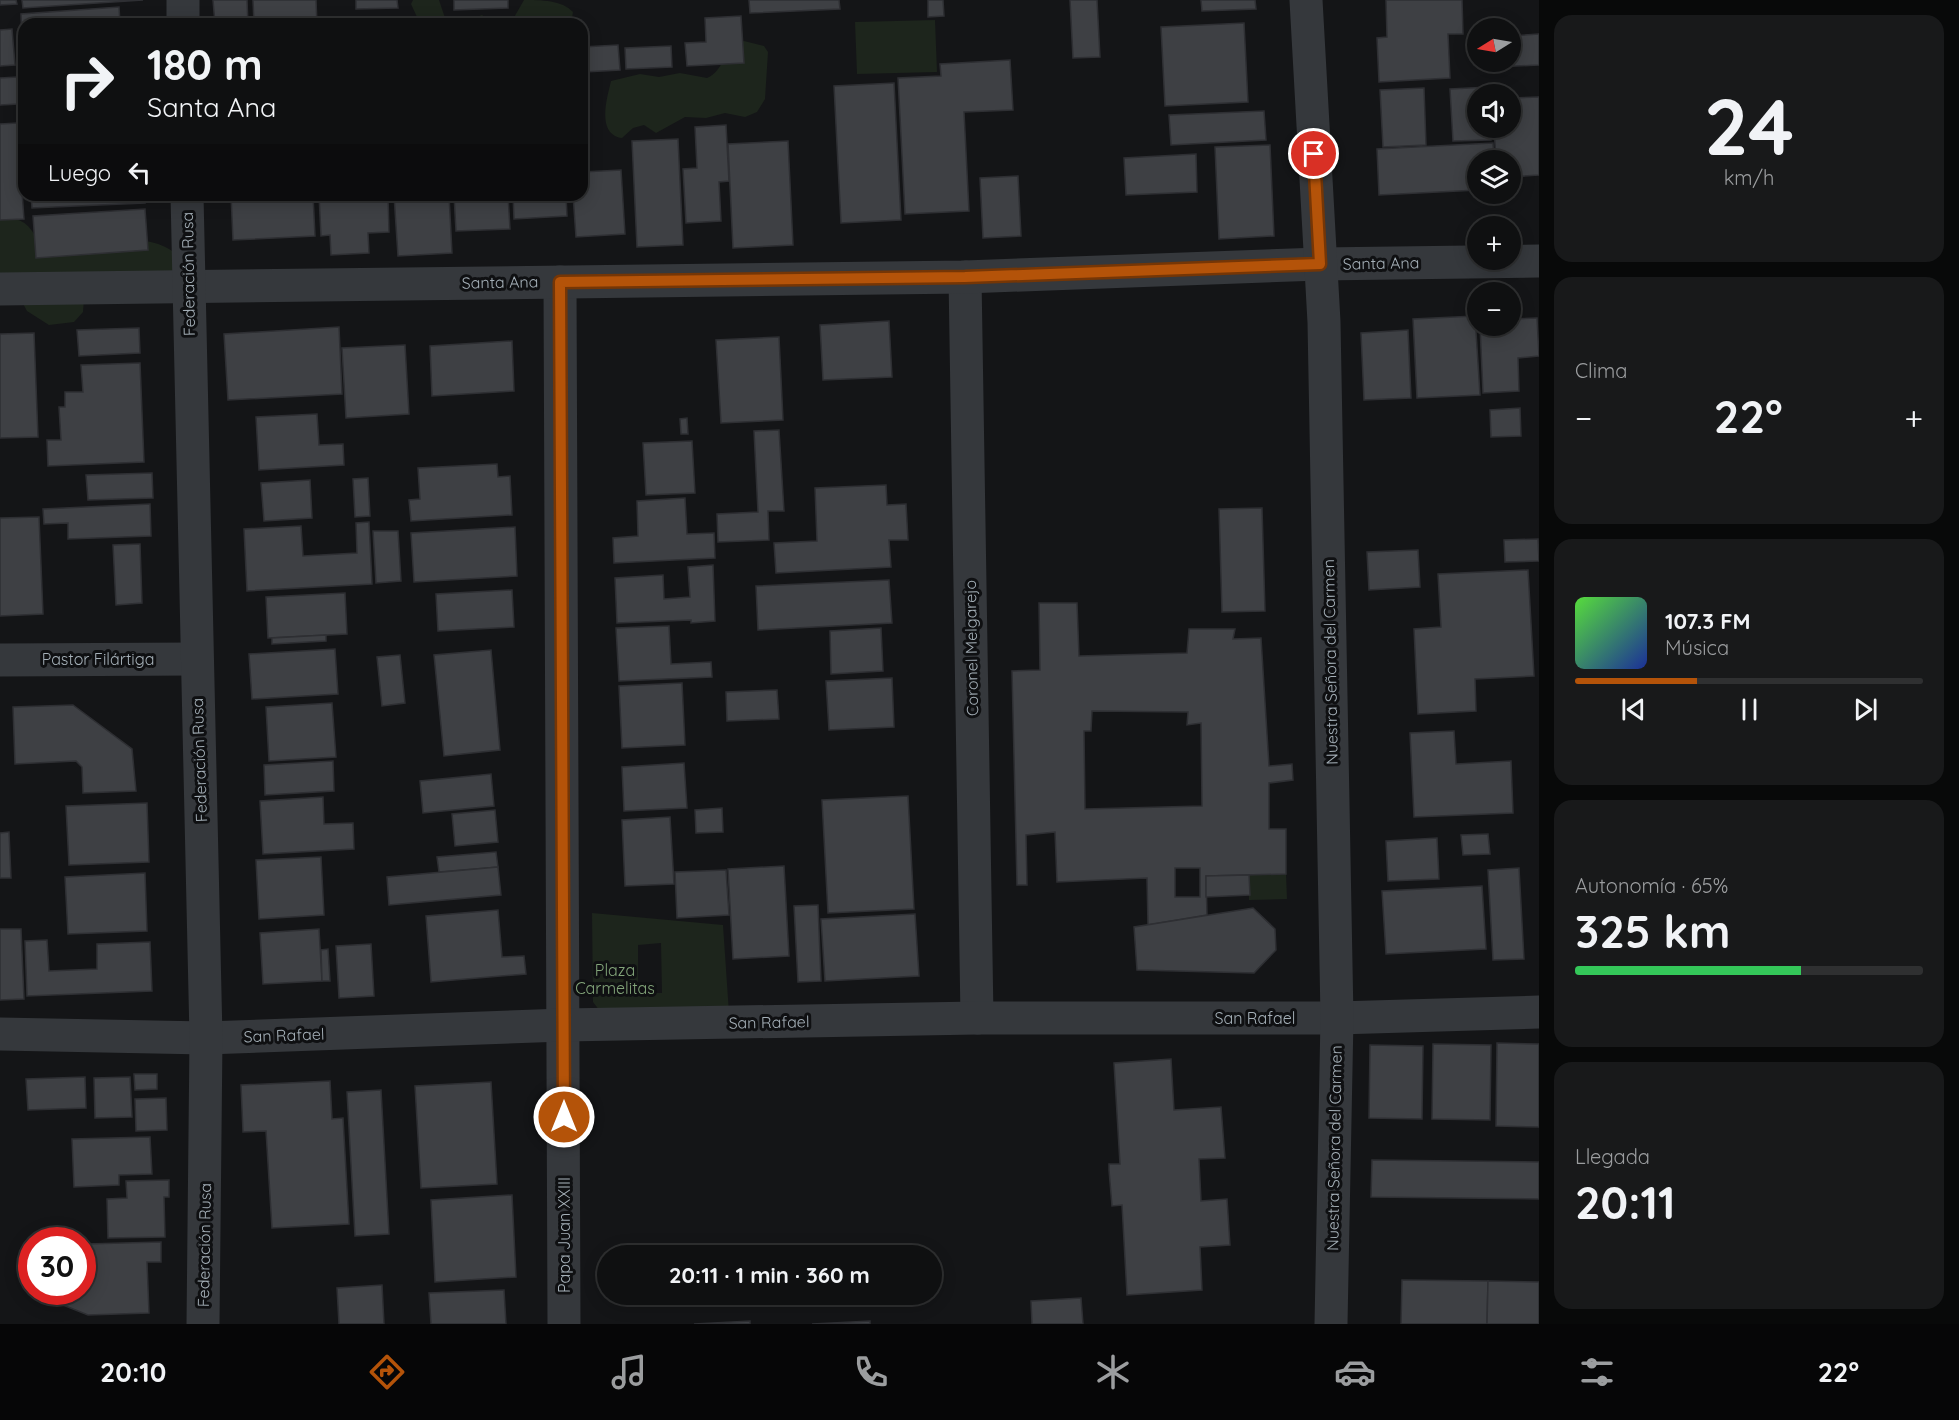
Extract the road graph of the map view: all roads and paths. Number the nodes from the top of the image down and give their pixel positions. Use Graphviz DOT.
graph roads {
  1 [pos="183,0"];
  2 [pos="1306,0"];
  3 [pos="183,18"];
  4 [pos="187,201"];
  5 [pos="1539,261"];
  6 [pos="1320,264"];
  7 [pos="965,277"];
  8 [pos="560,282"];
  9 [pos="189,287"];
  10 [pos="0,289"];
  11 [pos="196,659"];
  12 [pos="0,660"];
  13 [pos="1539,1012"];
  14 [pos="977,1018"];
  15 [pos="1337,1018"];
  16 [pos="564,1025"];
  17 [pos="0,1034"];
  18 [pos="206,1038"];
  19 [pos="203,1324"];
  20 [pos="564,1324"];
  21 [pos="1331,1324"];
  1 -- 3 [label="street"];
  2 -- 6 [label="street, Nuestra Señora del Carmen"];
  4 -- 9 [label="street, Federación Rusa"];
  5 -- 6 [label="street, Santa Ana"];
  6 -- 7 [label="street, Santa Ana"];
  6 -- 15 [label="street, Nuestra Señora del Carmen"];
  7 -- 8 [label="street, Santa Ana"];
  7 -- 14 [label="street, Coronel Melgarejo"];
  8 -- 9 [label="street, Santa Ana"];
  8 -- 16 [label="street, Papa Juan XXIII"];
  9 -- 10 [label="street, Santa Ana"];
  9 -- 11 [label="street, Federación Rusa"];
  11 -- 12 [label="street, Pastor Filártiga"];
  11 -- 18 [label="street, Federación Rusa"];
  13 -- 15 [label="street, San Rafael"];
  14 -- 15 [label="street, San Rafael"];
  14 -- 16 [label="street, San Rafael"];
  15 -- 21 [label="street, Nuestra Señora del Carmen"];
  16 -- 18 [label="street, San Rafael"];
  16 -- 20 [label="street, Papa Juan XXIII"];
  17 -- 18 [label="street, San Rafael"];
  18 -- 19 [label="street, Federación Rusa"];
}
